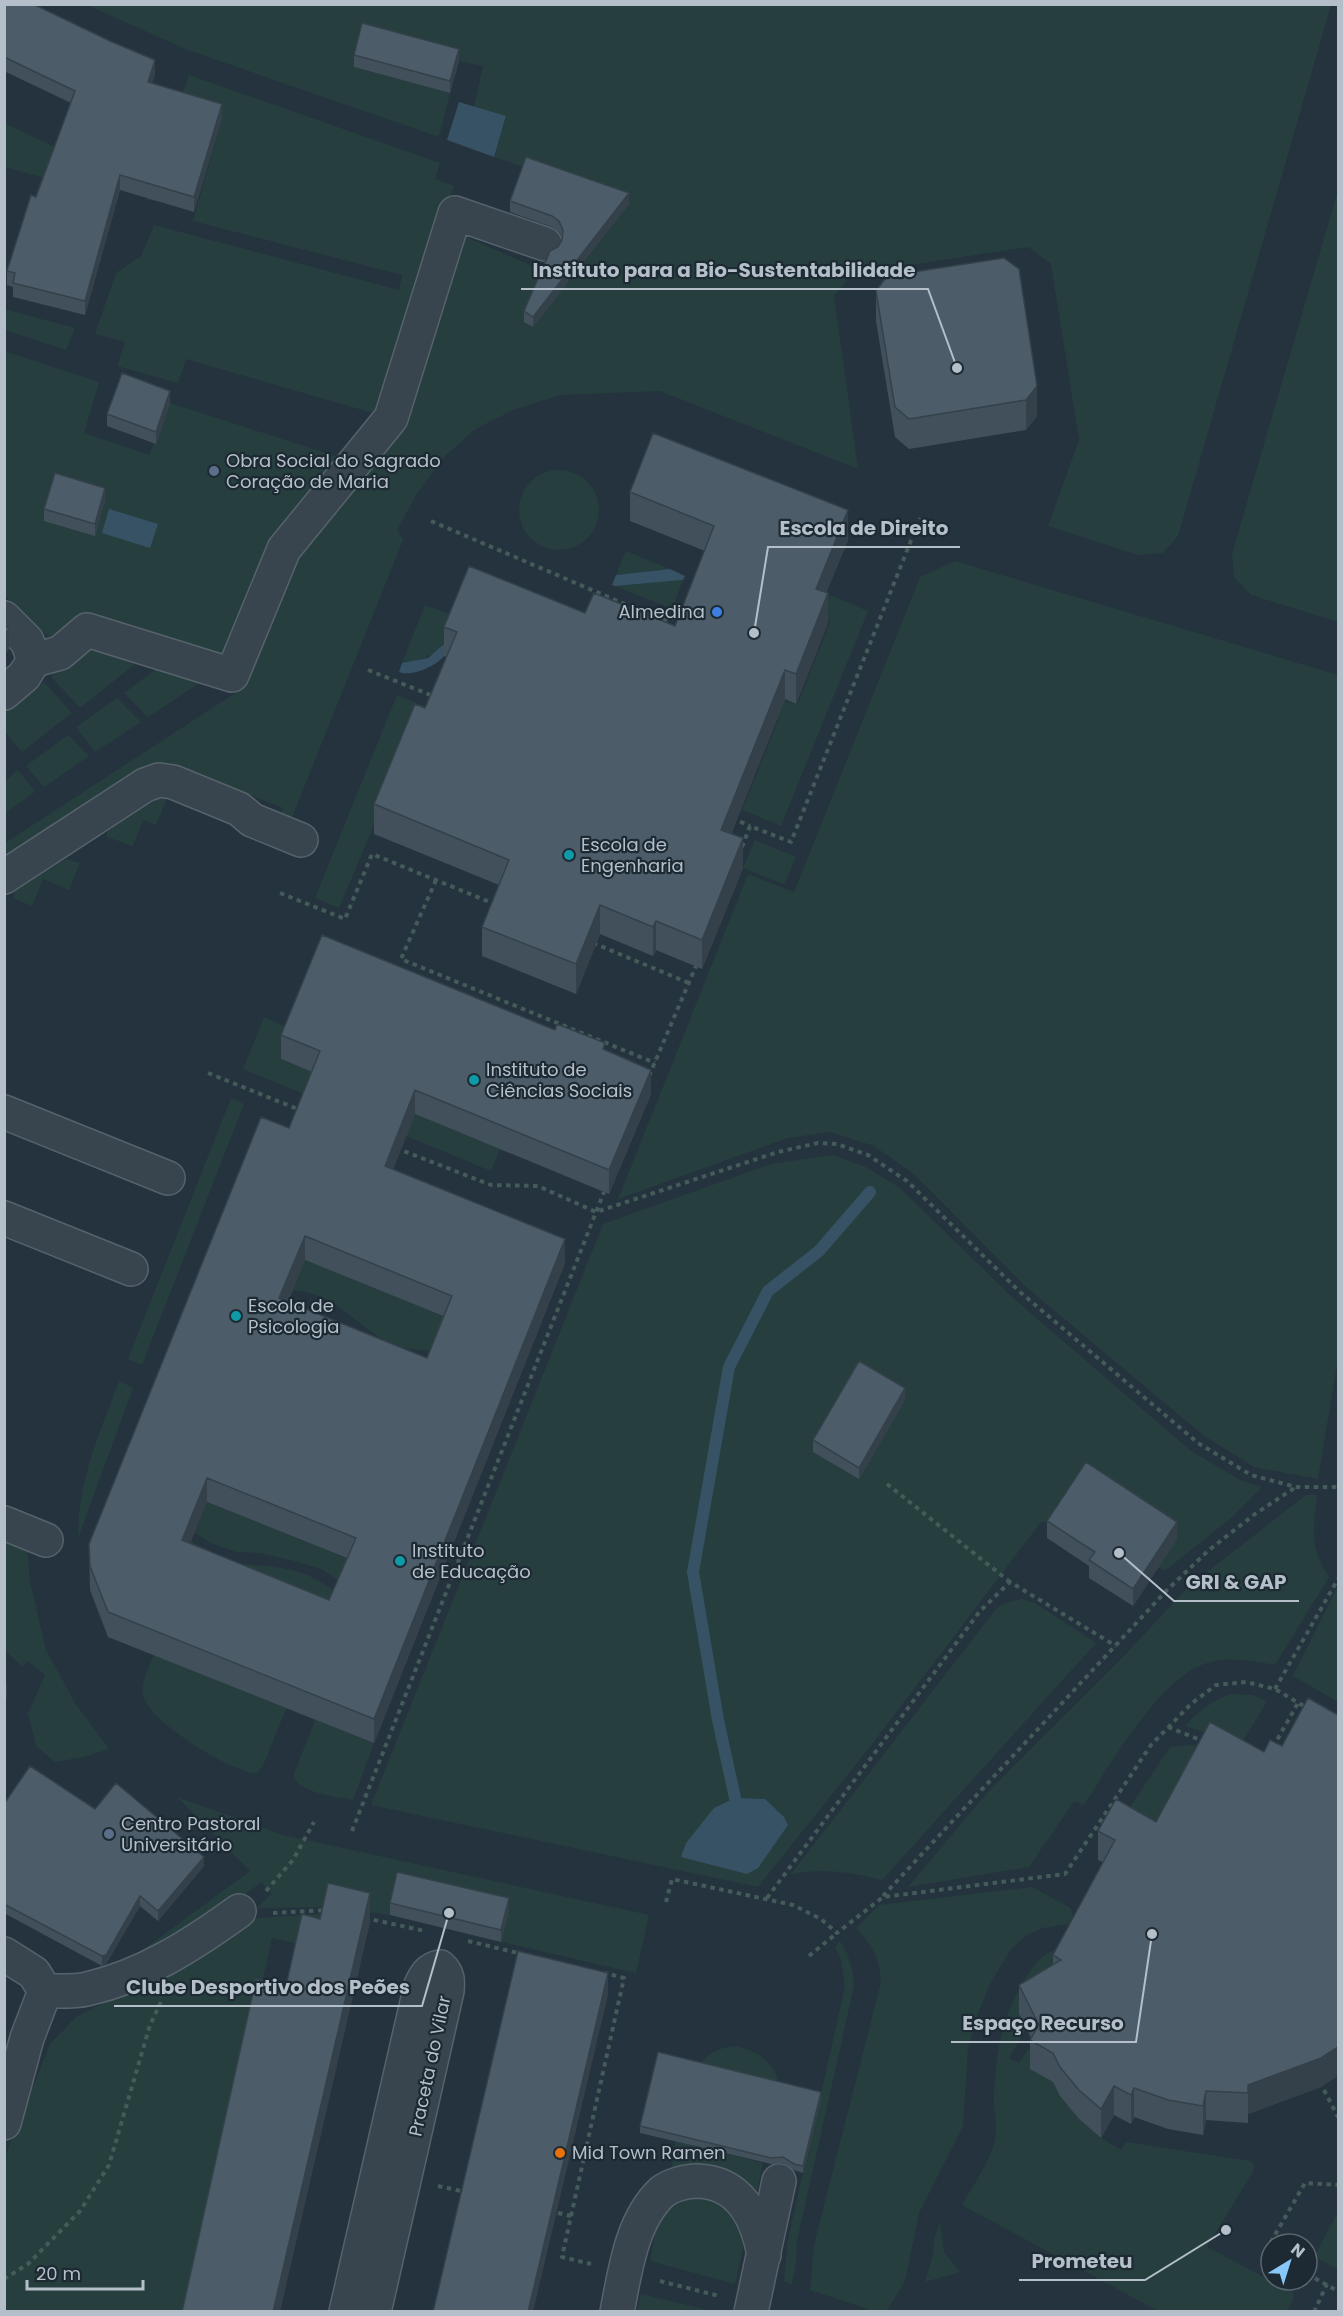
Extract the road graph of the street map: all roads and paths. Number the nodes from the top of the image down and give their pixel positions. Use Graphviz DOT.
graph roads {
  1 [pos="545,244"];
  2 [pos="920,519"];
  3 [pos="430,521"];
  4 [pos="690,616"];
  5 [pos="4,618"];
  6 [pos="34,660"];
  7 [pos="368,670"];
  8 [pos="4,693"];
  9 [pos="434,697"];
  10 [pos="729,817"];
  11 [pos="750,826"];
  12 [pos="302,840"];
  13 [pos="739,855"];
  14 [pos="4,877"];
  15 [pos="436,880"];
  16 [pos="280,893"];
  17 [pos="502,907"];
  18 [pos="590,942"];
  19 [pos="696,966"];
  20 [pos="689,982"];
  21 [pos="655,1063"];
  22 [pos="208,1073"];
  23 [pos="647,1081"];
  24 [pos="4,1112"];
  25 [pos="306,1112"];
  26 [pos="393,1146"];
  27 [pos="168,1178"];
  28 [pos="604,1192"];
  29 [pos="596,1212"];
  30 [pos="4,1218"];
  31 [pos="131,1269"];
  32 [pos="887,1484"];
  33 [pos="1296,1487"];
  34 [pos="1338,1487"];
  35 [pos="4,1523"];
  36 [pos="46,1540"];
  37 [pos="1338,1579"];
  38 [pos="1010,1582"];
  39 [pos="1116,1646"];
  40 [pos="1275,1689"];
  41 [pos="1298,1703"];
  42 [pos="1308,1709"];
  43 [pos="1168,1727"];
  44 [pos="1206,1742"];
  45 [pos="1270,1751"];
  46 [pos="352,1831"];
  47 [pos="883,1897"];
  48 [pos="766,1898"];
  49 [pos="666,1902"];
  50 [pos="240,1911"];
  51 [pos="837,1933"];
  52 [pos="188,1947"];
  53 [pos="4,1954"];
  54 [pos="809,1956"];
  55 [pos="45,1991"];
  56 [pos="1324,2090"];
  57 [pos="1338,2117"];
  58 [pos="4,2123"];
  59 [pos="779,2181"];
  60 [pos="1338,2186"];
  61 [pos="558,2213"];
  62 [pos="1276,2232"];
  63 [pos="764,2255"];
  64 [pos="625,2273"];
  65 [pos="4,2279"];
  66 [pos="1319,2280"];
  67 [pos="1327,2284"];
  68 [pos="1338,2290"];
  69 [pos="752,2308"];
  70 [pos="346,2312"];
  71 [pos="374,2312"];
  72 [pos="617,2312"];
  73 [pos="1314,2312"];
  1 -- 6 [label="lane"];
  2 -- 11 [label="path"];
  3 -- 4 [label="path"];
  5 -- 6 [label="lane"];
  6 -- 8 [label="lane"];
  7 -- 9 [label="path"];
  10 -- 11 [label="path"];
  11 -- 13 [label="path"];
  12 -- 14 [label="lane"];
  15 -- 16 [label="path"];
  15 -- 17 [label="path"];
  15 -- 21 [label="path"];
  18 -- 20 [label="path"];
  19 -- 20 [label="path"];
  20 -- 21 [label="path"];
  21 -- 23 [label="path"];
  22 -- 25 [label="path"];
  24 -- 27 [label="lane"];
  26 -- 29 [label="path"];
  28 -- 29 [label="path"];
  29 -- 33 [label="path"];
  29 -- 46 [label="path"];
  30 -- 31 [label="lane"];
  32 -- 38 [label="path"];
  33 -- 34 [label="path"];
  33 -- 39 [label="path"];
  35 -- 36 [label="lane"];
  37 -- 40 [label="path"];
  38 -- 39 [label="path"];
  38 -- 48 [label="path"];
  39 -- 47 [label="path"];
  40 -- 41 [label="path"];
  40 -- 43 [label="path"];
  41 -- 42 [label="path"];
  41 -- 45 [label="path"];
  43 -- 44 [label="path"];
  43 -- 47 [label="path"];
  47 -- 51 [label="path"];
  48 -- 49 [label="path"];
  48 -- 51 [label="path"];
  50 -- 52 [label="lane"];
  51 -- 54 [label="path"];
  52 -- 55 [label="lane"];
  52 -- 65 [label="path"];
  53 -- 55 [label="lane"];
  55 -- 58 [label="lane"];
  56 -- 57 [label="path"];
  59 -- 63 [label="lane"];
  60 -- 62 [label="path"];
  61 -- 64 [label="path"];
  63 -- 64 [label="lane"];
  63 -- 69 [label="lane"];
  64 -- 69 [label="path"];
  64 -- 72 [label="lane"];
  66 -- 67 [label="path"];
  67 -- 68 [label="path"];
  67 -- 73 [label="path"];
  70 -- 71 [label="lane, Praceta do Vilar"];
}
